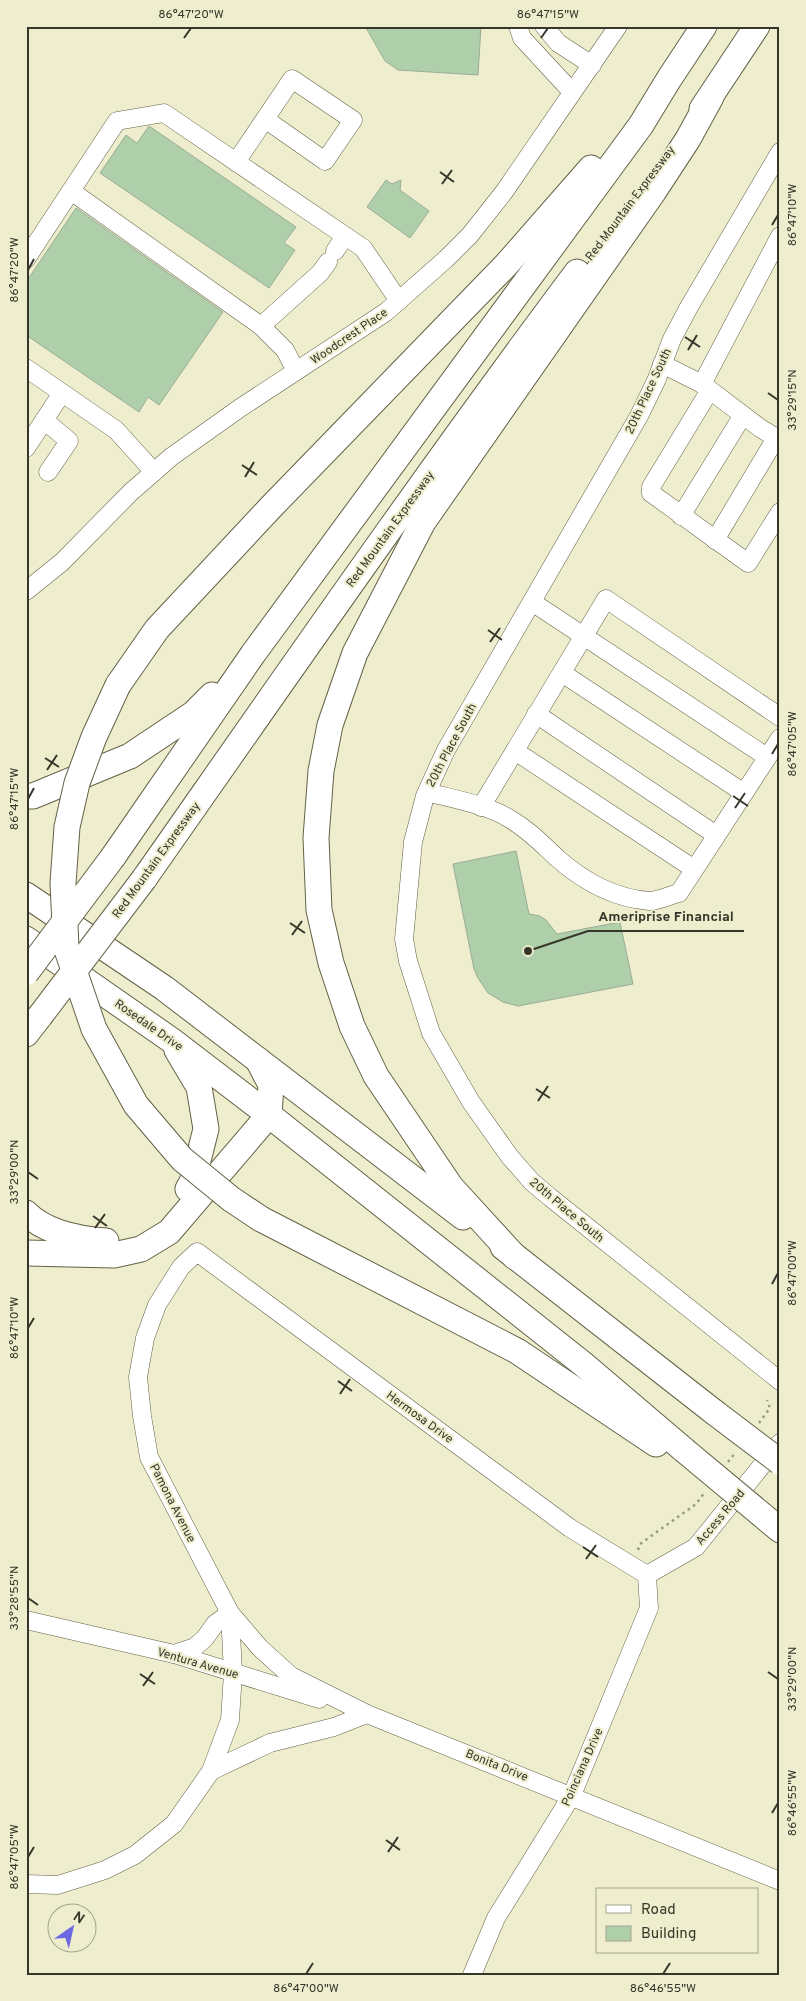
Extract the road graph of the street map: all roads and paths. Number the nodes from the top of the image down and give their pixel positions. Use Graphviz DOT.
graph roads {
  1 [pos="518,26"];
  2 [pos="544,26"];
  3 [pos="618,26"];
  4 [pos="704,26"];
  5 [pos="757,26"];
  6 [pos="592,65"];
  7 [pos="668,79"];
  8 [pos="572,92"];
  9 [pos="711,97"];
  10 [pos="266,119"];
  11 [pos="236,162"];
  12 [pos="777,163"];
  13 [pos="71,191"];
  14 [pos="345,236"];
  15 [pos="780,236"];
  16 [pos="26,259"];
  17 [pos="399,301"];
  18 [pos="261,326"];
  19 [pos="662,364"];
  20 [pos="26,368"];
  21 [pos="296,371"];
  22 [pos="706,387"];
  23 [pos="62,393"];
  24 [pos="743,415"];
  25 [pos="44,420"];
  26 [pos="778,439"];
  27 [pos="26,448"];
  28 [pos="48,472"];
  29 [pos="154,472"];
  30 [pos="780,512"];
  31 [pos="680,516"];
  32 [pos="715,540"];
  33 [pos="26,591"];
  34 [pos="532,602"];
  35 [pos="584,635"];
  36 [pos="253,654"];
  37 [pos="562,672"];
  38 [pos="536,714"];
  39 [pos="780,717"];
  40 [pos="780,738"];
  41 [pos="514,751"];
  42 [pos="767,757"];
  43 [pos="427,792"];
  44 [pos="744,793"];
  45 [pos="26,796"];
  46 [pos="481,807"];
  47 [pos="716,835"];
  48 [pos="694,870"];
  49 [pos="26,895"];
  50 [pos="26,939"];
  51 [pos="26,973"];
  52 [pos="33,1025"];
  53 [pos="171,1040"];
  54 [pos="258,1060"];
  55 [pos="269,1115"];
  56 [pos="26,1213"];
  57 [pos="197,1252"];
  58 [pos="26,1253"];
  59 [pos="515,1256"];
  60 [pos="780,1381"];
  61 [pos="780,1443"];
  62 [pos="681,1454"];
  63 [pos="780,1462"];
  64 [pos="696,1504"];
  65 [pos="774,1525"];
  66 [pos="630,1565"];
  67 [pos="647,1575"];
  68 [pos="230,1613"];
  69 [pos="26,1620"];
  70 [pos="174,1654"];
  71 [pos="233,1673"];
  72 [pos="367,1714"];
  73 [pos="212,1771"];
  74 [pos="572,1795"];
  75 [pos="780,1881"];
  76 [pos="26,1884"];
  77 [pos="472,1975"];
  1 -- 8 [label="street"];
  2 -- 6 [label="street"];
  3 -- 6 [label="street, Woodcrest Place"];
  4 -- 7 [label="highway"];
  5 -- 9 [label="highway, Red Mountain Expressway"];
  6 -- 8 [label="street, Woodcrest Place"];
  7 -- 36 [label="highway"];
  7 -- 62 [label="highway, bridge"];
  8 -- 17 [label="street, Woodcrest Place"];
  9 -- 52 [label="highway, Red Mountain Expressway, bridge"];
  9 -- 59 [label="highway"];
  10 -- 10 [label="street"];
  10 -- 11 [label="street"];
  11 -- 13 [label="street"];
  11 -- 14 [label="street"];
  12 -- 19 [label="street, 20th Place South"];
  13 -- 16 [label="street"];
  13 -- 18 [label="street"];
  14 -- 17 [label="street"];
  14 -- 18 [label="street"];
  15 -- 22 [label="street"];
  17 -- 21 [label="street, Woodcrest Place"];
  18 -- 21 [label="street"];
  19 -- 22 [label="street"];
  19 -- 34 [label="street, 20th Place South"];
  20 -- 23 [label="street"];
  21 -- 29 [label="street, Woodcrest Place"];
  22 -- 24 [label="street"];
  22 -- 31 [label="street"];
  23 -- 25 [label="street"];
  23 -- 29 [label="street"];
  24 -- 26 [label="street"];
  24 -- 31 [label="street"];
  25 -- 27 [label="street"];
  25 -- 28 [label="street"];
  26 -- 32 [label="street"];
  29 -- 33 [label="street, Woodcrest Place"];
  30 -- 32 [label="street"];
  31 -- 32 [label="street"];
  34 -- 35 [label="street"];
  34 -- 43 [label="street, 20th Place South"];
  35 -- 37 [label="street"];
  35 -- 39 [label="street"];
  35 -- 42 [label="street"];
  36 -- 45 [label="highway"];
  36 -- 51 [label="highway, bridge"];
  37 -- 38 [label="street"];
  37 -- 44 [label="street"];
  38 -- 41 [label="street"];
  38 -- 47 [label="street"];
  40 -- 42 [label="street"];
  41 -- 46 [label="street"];
  41 -- 48 [label="street"];
  42 -- 44 [label="street"];
  43 -- 46 [label="street"];
  43 -- 60 [label="street, 20th Place South"];
  44 -- 47 [label="street"];
  46 -- 48 [label="street"];
  47 -- 48 [label="street"];
  49 -- 54 [label="highway"];
  50 -- 53 [label="highway, Rosedale Drive"];
  53 -- 55 [label="highway, Rosedale Drive"];
  53 -- 56 [label="highway"];
  54 -- 55 [label="highway"];
  54 -- 59 [label="highway"];
  55 -- 58 [label="highway"];
  55 -- 62 [label="highway, Rosedale Drive"];
  57 -- 66 [label="street, Hermosa Drive"];
  57 -- 68 [label="street, Pamona Avenue"];
  59 -- 63 [label="highway, bridge"];
  61 -- 67 [label="street, Access Road"];
  62 -- 65 [label="highway, bridge"];
  64 -- 66 [label="path"];
  66 -- 67 [label="street, Hermosa Drive"];
  67 -- 74 [label="street, Poinciana Drive"];
  68 -- 70 [label="street"];
  68 -- 71 [label="street, Pamona Avenue"];
  68 -- 72 [label="street, Pamona Avenue"];
  69 -- 70 [label="street, Ventura Avenue"];
  70 -- 71 [label="street, Ventura Avenue"];
  71 -- 72 [label="street, Ventura Avenue"];
  71 -- 73 [label="street"];
  72 -- 73 [label="street"];
  72 -- 74 [label="street, Bonita Drive"];
  73 -- 76 [label="street"];
  74 -- 75 [label="street, Bonita Drive"];
  74 -- 77 [label="street, Poinciana Drive"];
}
